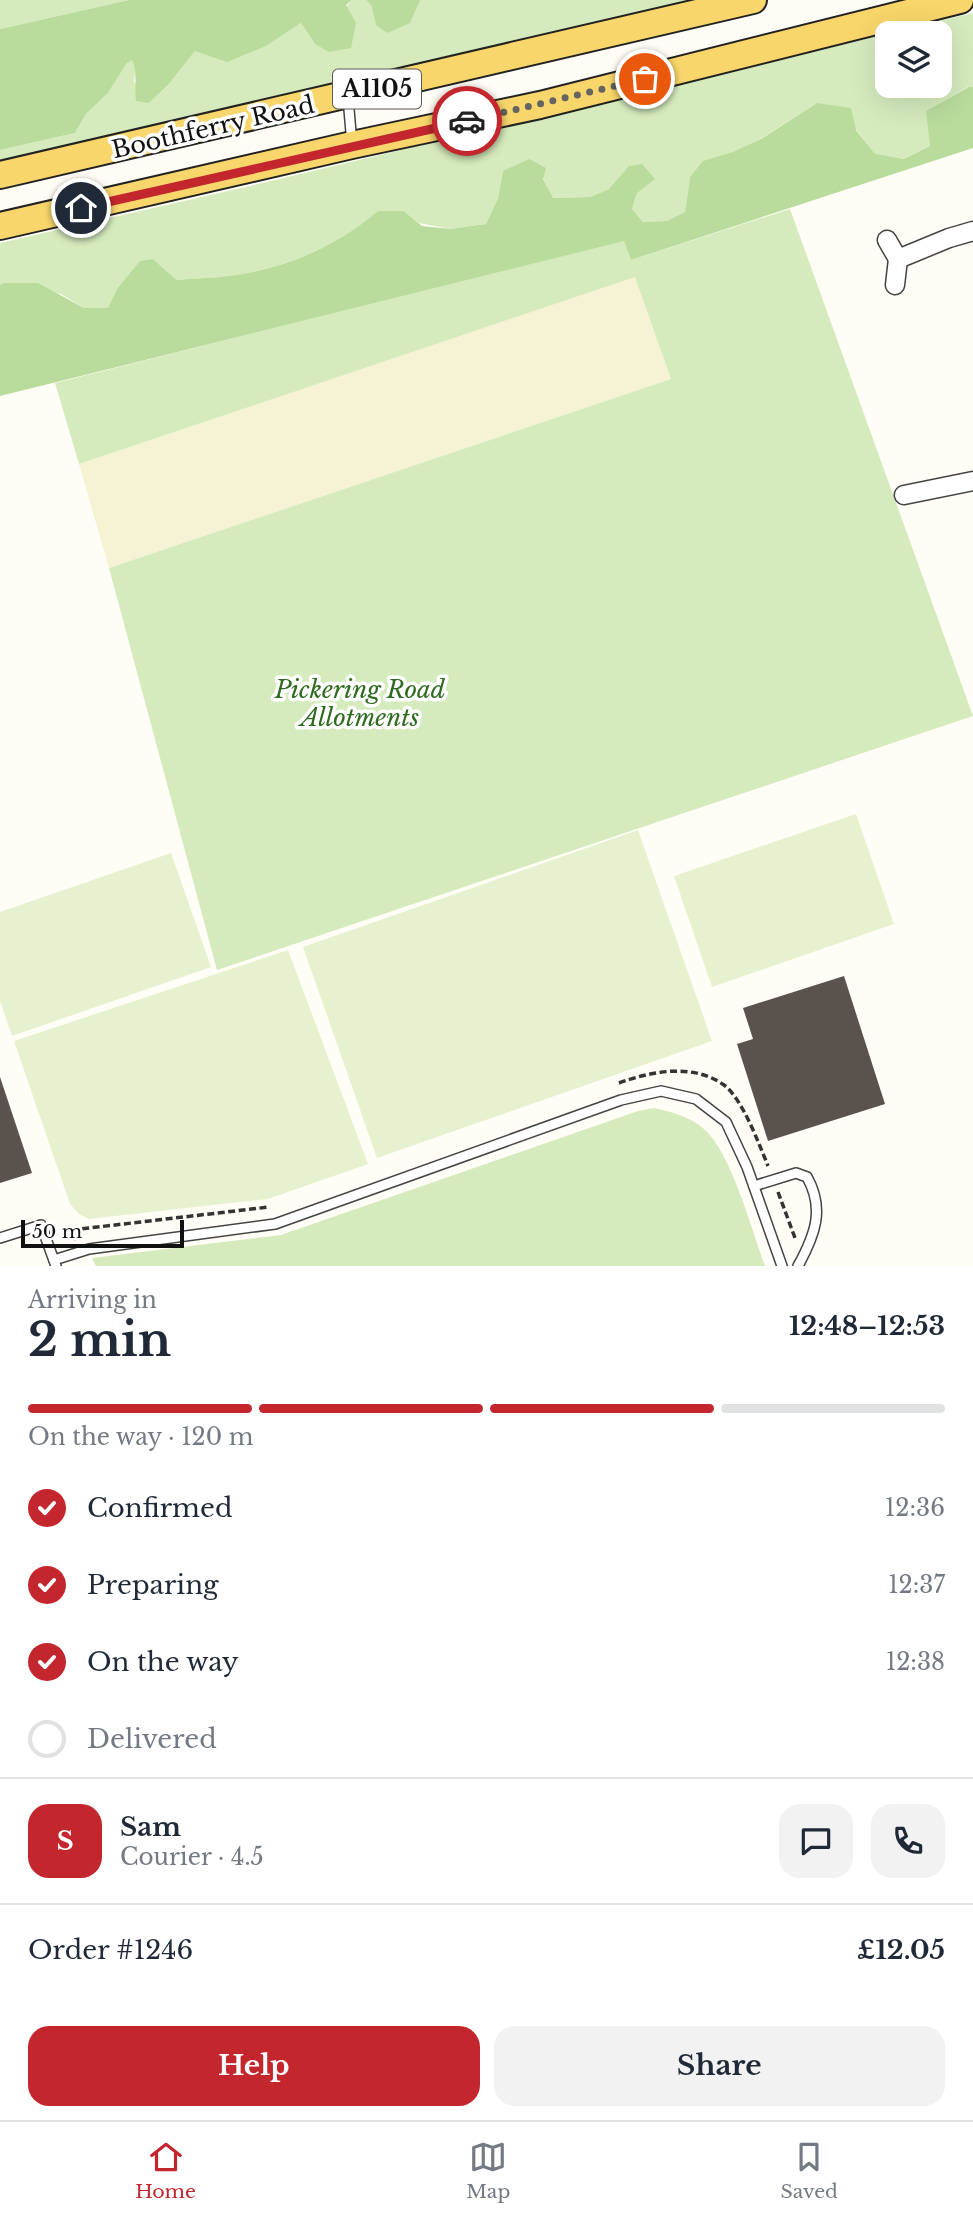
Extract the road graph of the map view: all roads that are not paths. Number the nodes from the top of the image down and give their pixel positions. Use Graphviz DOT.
graph roads {
  1 [pos="753,0"];
  2 [pos="960,0"];
  3 [pos="348,96"];
  4 [pos="352,145"];
  5 [pos="0,175"];
  6 [pos="0,226"];
  7 [pos="973,231"];
  8 [pos="887,240"];
  9 [pos="898,259"];
  10 [pos="895,285"];
  11 [pos="973,481"];
  12 [pos="904,495"];
  13 [pos="754,1186"];
  14 [pos="0,1238"];
  15 [pos="55,1263"];
  16 [pos="782,1266"];
  17 [pos="798,1266"];
  1 -- 3 [label="main road, Boothferry Road / A1105"];
  2 -- 4 [label="main road, Boothferry Road / A1105"];
  3 -- 4 [label="lane"];
  3 -- 5 [label="main road, Boothferry Road / A1105"];
  4 -- 6 [label="main road, Boothferry Road / A1105"];
  7 -- 9 [label="street"];
  8 -- 9 [label="street"];
  9 -- 10 [label="street"];
  11 -- 12 [label="street"];
  13 -- 15 [label="lane"];
  13 -- 16 [label="lane"];
  13 -- 17 [label="lane"];
  14 -- 15 [label="lane"];
}
